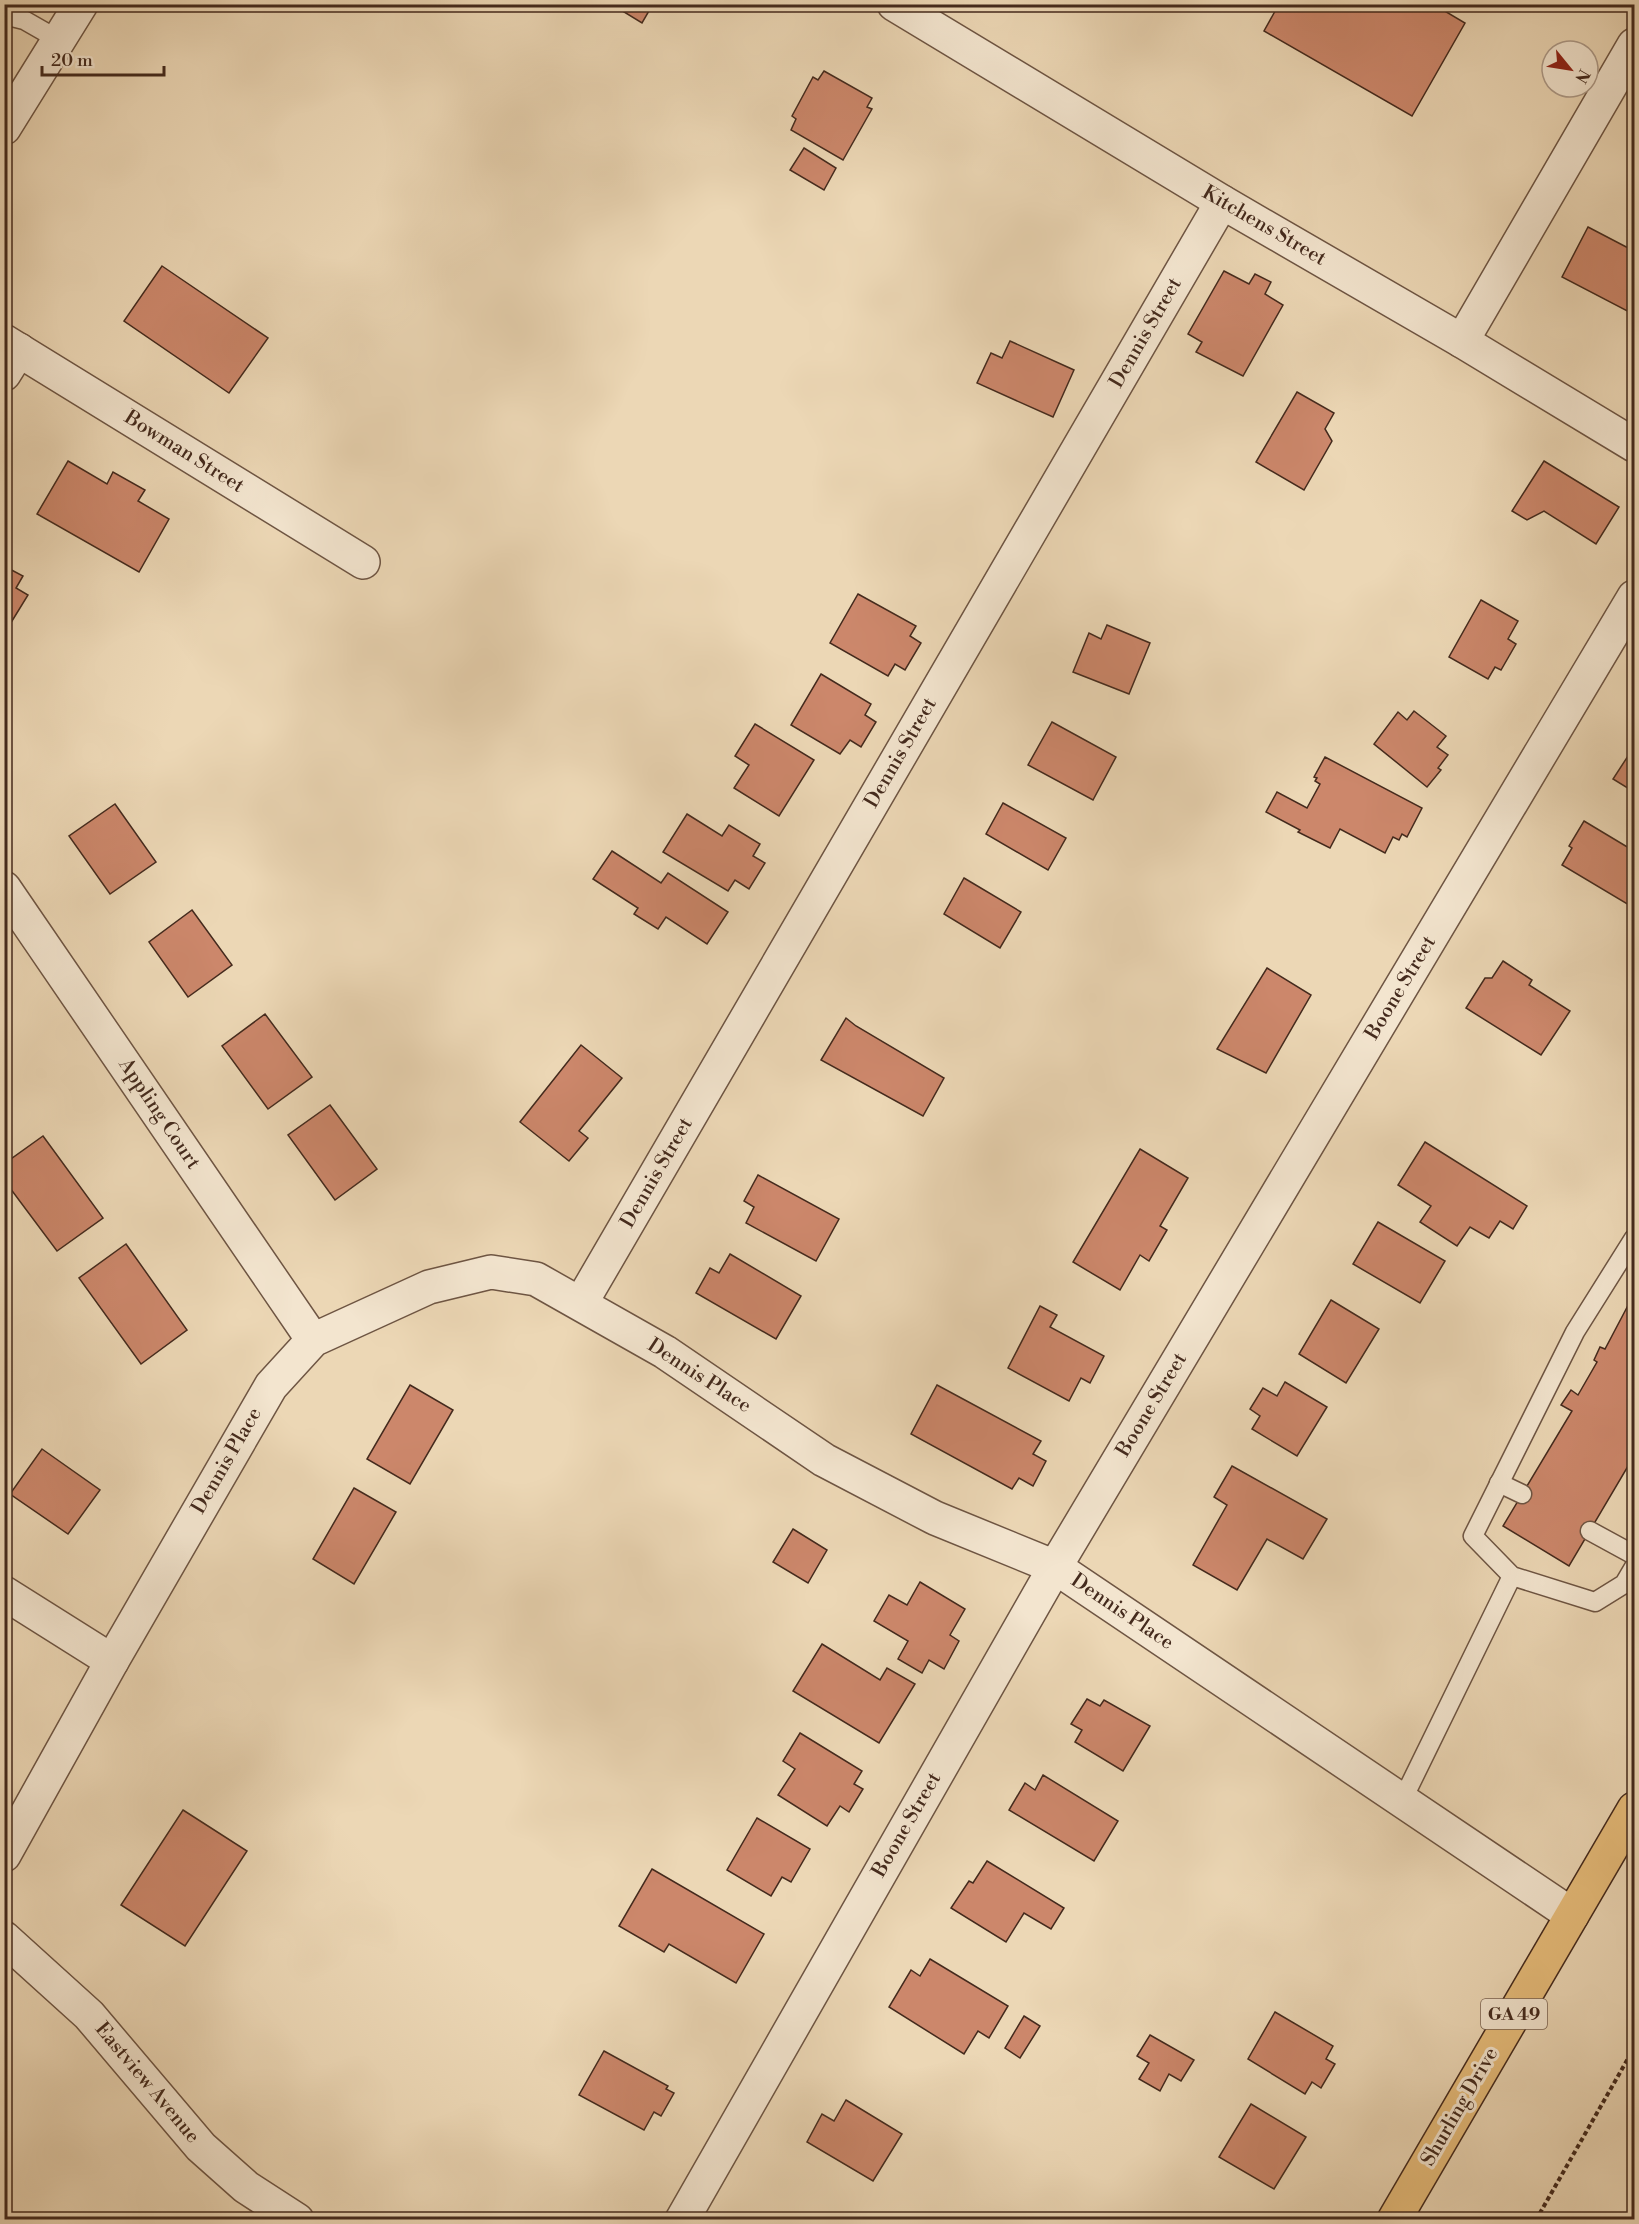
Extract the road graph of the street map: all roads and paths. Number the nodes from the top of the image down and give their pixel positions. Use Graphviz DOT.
graph roads {
  1 [pos="81,4"];
  2 [pos="894,4"];
  3 [pos="4,15"];
  4 [pos="59,40"];
  5 [pos="1635,45"];
  6 [pos="4,128"];
  7 [pos="1222,202"];
  8 [pos="1462,341"];
  9 [pos="9,355"];
  10 [pos="1635,445"];
  11 [pos="363,562"];
  12 [pos="1635,597"];
  13 [pos="4,888"];
  14 [pos="1635,1238"];
  15 [pos="581,1303"];
  16 [pos="313,1340"];
  17 [pos="1499,1483"];
  18 [pos="1522,1494"];
  19 [pos="1590,1531"];
  20 [pos="1635,1555"];
  21 [pos="1055,1567"];
  22 [pos="1635,1567"];
  23 [pos="1512,1576"];
  24 [pos="4,1593"];
  25 [pos="112,1661"];
  26 [pos="1402,1801"];
  27 [pos="1635,1809"];
  28 [pos="4,1855"];
  29 [pos="1572,1915"];
  30 [pos="4,1938"];
  31 [pos="1635,2048"];
  32 [pos="297,2220"];
  33 [pos="681,2220"];
  34 [pos="1394,2220"];
  35 [pos="1536,2220"];
  1 -- 4 [label="street"];
  2 -- 7 [label="street, Kitchens Street"];
  3 -- 4 [label="lane"];
  4 -- 6 [label="street"];
  5 -- 8 [label="street"];
  7 -- 8 [label="street, Kitchens Street"];
  7 -- 15 [label="street, Dennis Street"];
  8 -- 10 [label="street, Kitchens Street"];
  9 -- 11 [label="street, Bowman Street"];
  12 -- 21 [label="street, Boone Street"];
  13 -- 16 [label="street, Appling Court"];
  14 -- 17 [label="lane"];
  15 -- 16 [label="street, Dennis Place"];
  15 -- 21 [label="street, Dennis Place"];
  16 -- 25 [label="street, Dennis Place"];
  17 -- 18 [label="lane"];
  17 -- 23 [label="lane"];
  19 -- 20 [label="lane"];
  21 -- 26 [label="street, Dennis Place"];
  21 -- 33 [label="street, Boone Street"];
  22 -- 23 [label="lane"];
  23 -- 26 [label="lane"];
  24 -- 25 [label="street"];
  25 -- 28 [label="street, Dennis Place"];
  26 -- 29 [label="street, Dennis Place"];
  27 -- 29 [label="main road, Shurling Drive / GA 49"];
  29 -- 34 [label="main road, Shurling Drive / GA 49"];
  30 -- 32 [label="street, Eastview Avenue"];
  31 -- 35 [label="path"];
}
